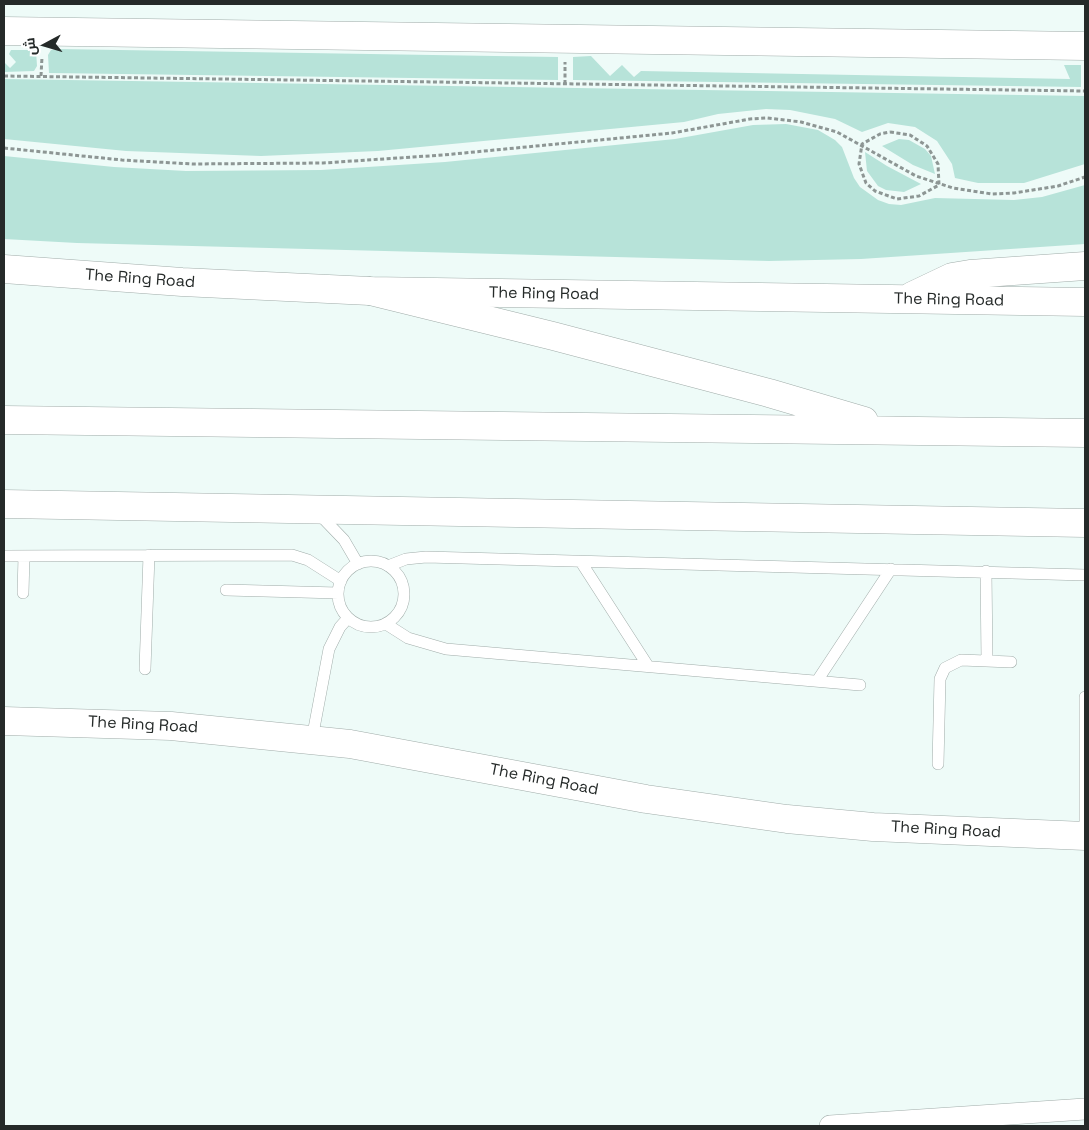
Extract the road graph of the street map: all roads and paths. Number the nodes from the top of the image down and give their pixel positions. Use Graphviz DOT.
graph roads {
  1 [pos="4,30"];
  2 [pos="1085,46"];
  3 [pos="4,76"];
  4 [pos="1085,91"];
  5 [pos="862,144"];
  6 [pos="4,148"];
  7 [pos="1085,177"];
  8 [pos="939,185"];
  9 [pos="1085,266"];
  10 [pos="4,269"];
  11 [pos="370,291"];
  12 [pos="903,299"];
  13 [pos="1085,302"];
  14 [pos="4,420"];
  15 [pos="896,430"];
  16 [pos="1085,433"];
  17 [pos="4,504"];
  18 [pos="314,510"];
  19 [pos="1085,522"];
  20 [pos="149,555"];
  21 [pos="4,556"];
  22 [pos="24,556"];
  23 [pos="581,562"];
  24 [pos="358,564"];
  25 [pos="388,566"];
  26 [pos="891,569"];
  27 [pos="986,571"];
  28 [pos="1085,575"];
  29 [pos="341,581"];
  30 [pos="226,590"];
  31 [pos="23,593"];
  32 [pos="338,593"];
  33 [pos="348,618"];
  34 [pos="386,624"];
  35 [pos="987,661"];
  36 [pos="1011,662"];
  37 [pos="648,666"];
  38 [pos="146,669"];
  39 [pos="817,681"];
  40 [pos="860,685"];
  41 [pos="1085,697"];
  42 [pos="4,721"];
  43 [pos="312,739"];
  44 [pos="938,764"];
  45 [pos="1085,776"];
  46 [pos="1085,836"];
  47 [pos="1085,1109"];
  48 [pos="830,1126"];
  1 -- 2 [label="main road"];
  3 -- 4 [label="path"];
  5 -- 6 [label="path"];
  5 -- 8 [label="path"];
  5 -- 8 [label="path"];
  5 -- 8 [label="path"];
  7 -- 8 [label="path"];
  9 -- 12 [label="main road"];
  10 -- 11 [label="main road, The Ring Road"];
  11 -- 12 [label="main road, The Ring Road"];
  11 -- 15 [label="main road"];
  12 -- 13 [label="main road, The Ring Road"];
  14 -- 15 [label="main road"];
  15 -- 16 [label="main road"];
  17 -- 18 [label="main road"];
  18 -- 19 [label="main road"];
  18 -- 24 [label="lane"];
  20 -- 22 [label="lane"];
  20 -- 29 [label="lane"];
  20 -- 38 [label="lane"];
  21 -- 22 [label="lane"];
  22 -- 31 [label="lane"];
  23 -- 25 [label="lane"];
  23 -- 26 [label="lane"];
  23 -- 37 [label="lane"];
  24 -- 25 [label="lane"];
  24 -- 29 [label="lane"];
  25 -- 34 [label="lane"];
  26 -- 27 [label="lane"];
  26 -- 39 [label="lane"];
  27 -- 28 [label="lane"];
  27 -- 35 [label="lane"];
  29 -- 32 [label="lane"];
  30 -- 32 [label="lane"];
  32 -- 33 [label="lane"];
  33 -- 34 [label="lane"];
  33 -- 43 [label="lane"];
  34 -- 37 [label="lane"];
  35 -- 36 [label="lane"];
  35 -- 44 [label="lane"];
  37 -- 39 [label="lane"];
  39 -- 40 [label="lane"];
  41 -- 45 [label="lane"];
  42 -- 43 [label="main road, The Ring Road"];
  43 -- 46 [label="main road, The Ring Road"];
  45 -- 46 [label="lane"];
  47 -- 48 [label="street"];
}
